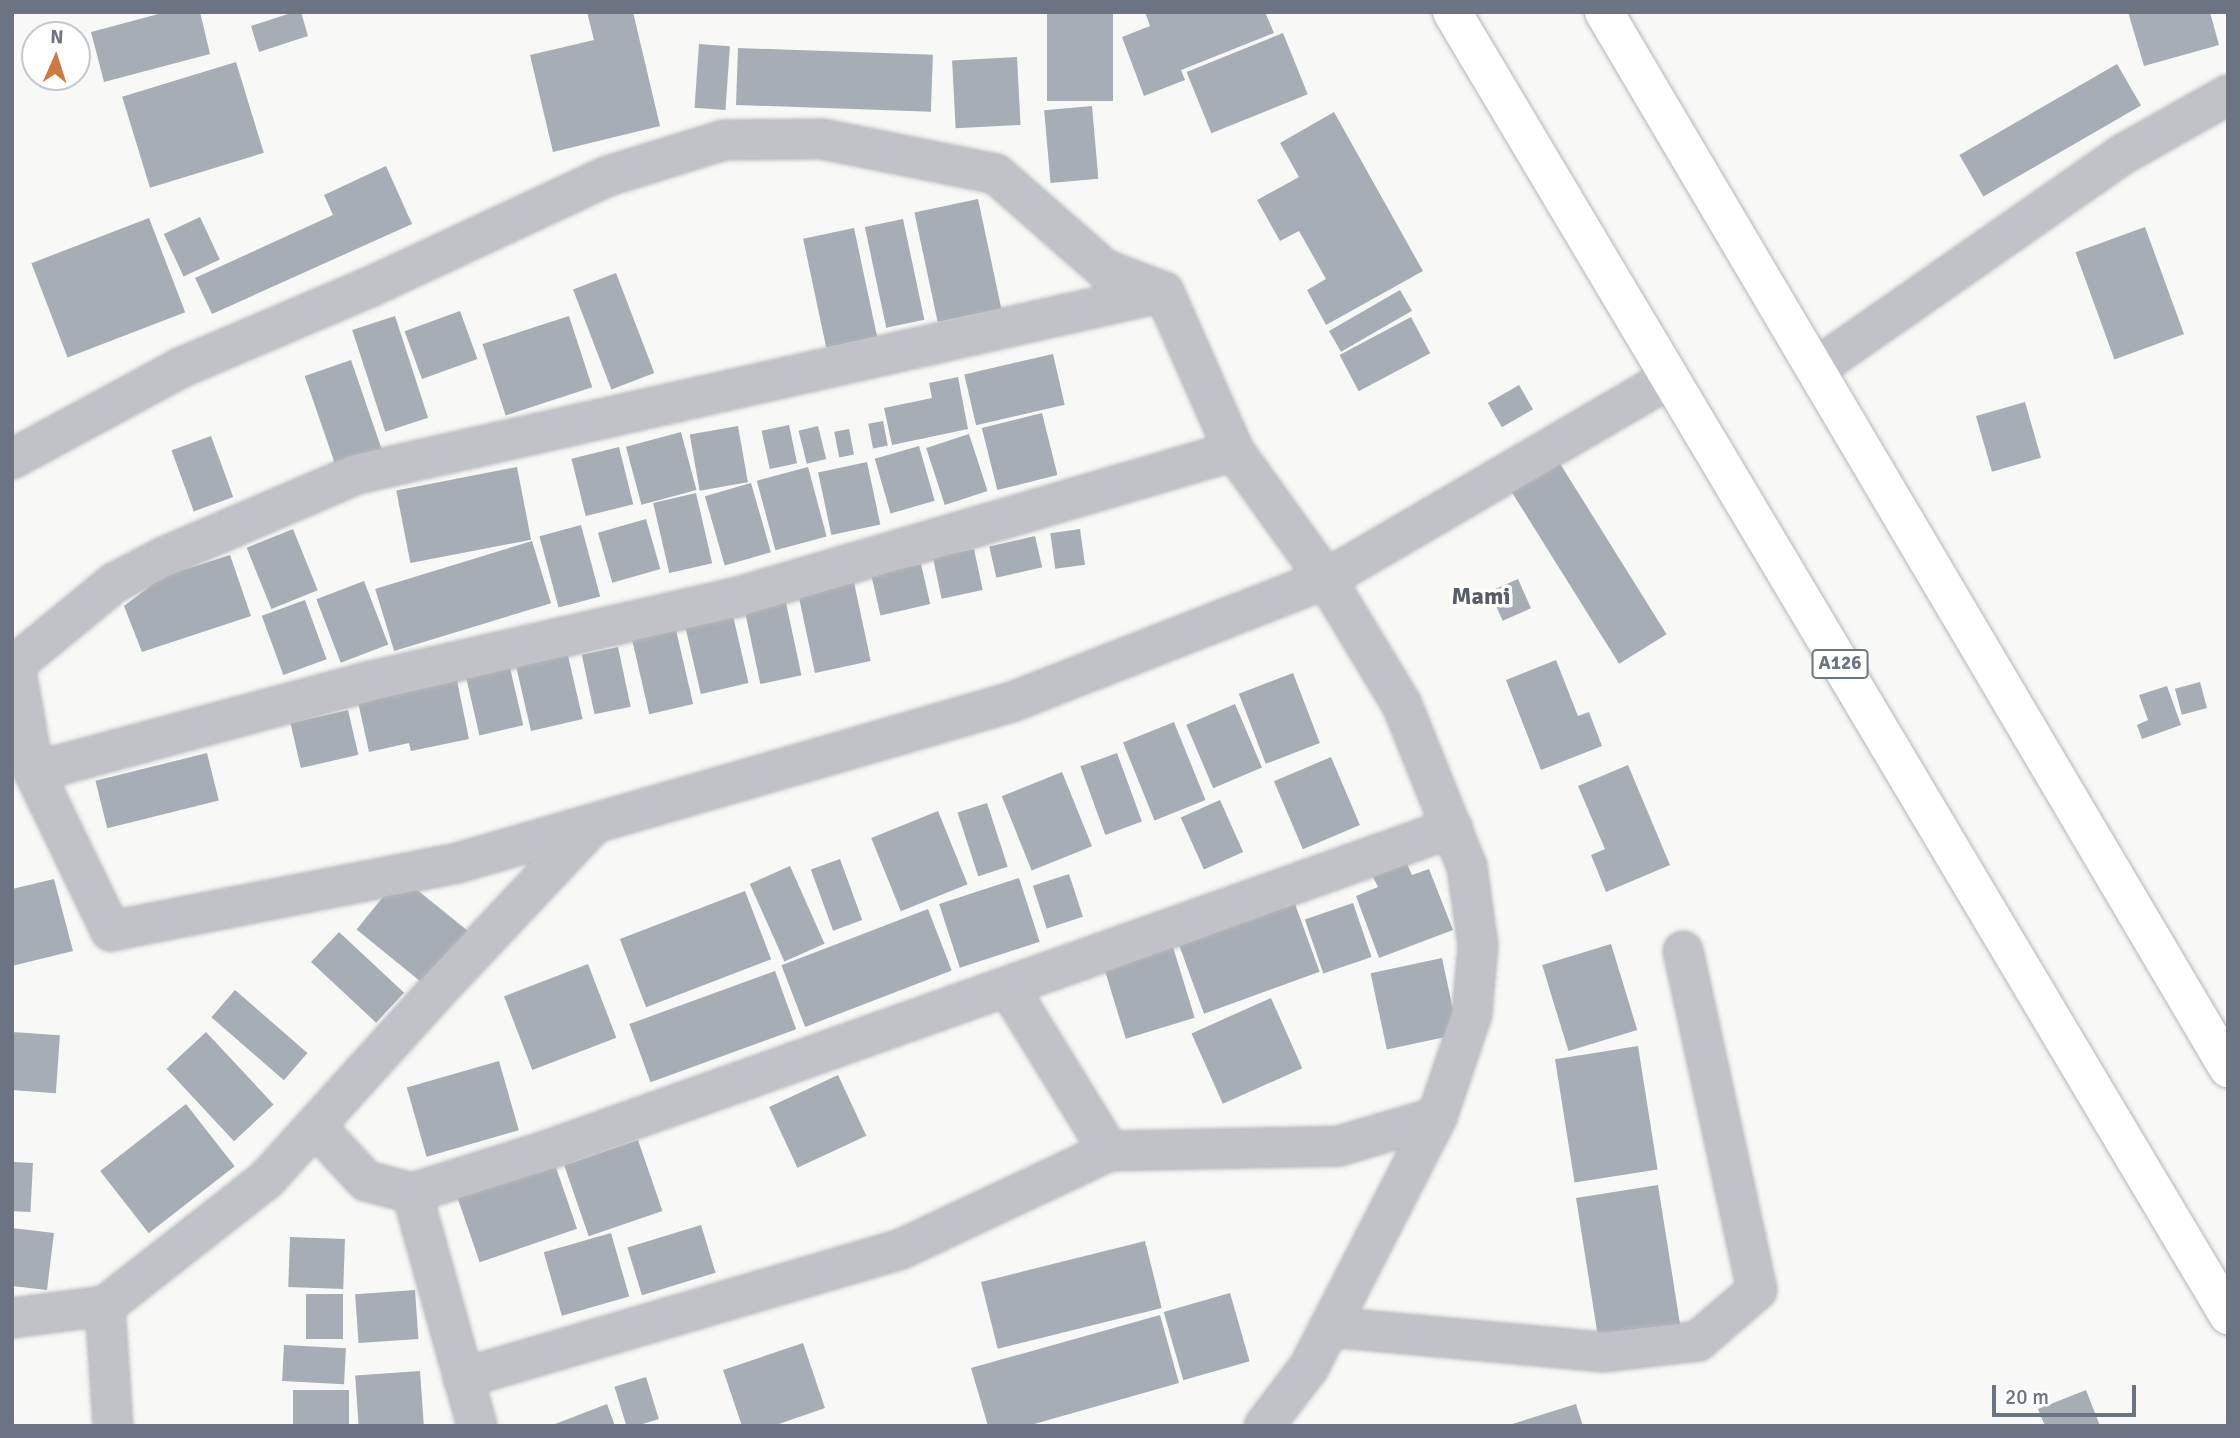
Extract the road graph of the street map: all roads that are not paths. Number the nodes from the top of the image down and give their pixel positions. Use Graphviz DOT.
graph roads {
  1 [pos="1452,12"];
  2 [pos="1604,12"];
  3 [pos="2228,96"];
  4 [pos="1164,292"];
  5 [pos="1815,369"];
  6 [pos="1670,378"];
  7 [pos="1234,451"];
  8 [pos="12,459"];
  9 [pos="1326,579"];
  10 [pos="14,666"];
  11 [pos="34,772"];
  12 [pos="596,823"];
  13 [pos="1452,828"];
  14 [pos="1683,951"];
  15 [pos="1008,987"];
  16 [pos="2228,1068"];
  17 [pos="1437,1117"];
  18 [pos="315,1126"];
  19 [pos="1109,1151"];
  20 [pos="412,1194"];
  21 [pos="105,1306"];
  22 [pos="2228,1315"];
  23 [pos="12,1318"];
  24 [pos="1329,1327"];
  25 [pos="463,1378"];
  26 [pos="113,1426"];
  27 [pos="477,1426"];
  28 [pos="1264,1426"];
  1 -- 6 [label="highway, A126"];
  2 -- 5 [label="highway"];
  3 -- 5 [label="street"];
  4 -- 7 [label="street"];
  4 -- 8 [label="street"];
  4 -- 10 [label="street"];
  5 -- 16 [label="highway"];
  6 -- 9 [label="street"];
  6 -- 22 [label="highway, A126"];
  7 -- 9 [label="street"];
  7 -- 11 [label="street"];
  9 -- 12 [label="street"];
  9 -- 13 [label="street"];
  10 -- 11 [label="street"];
  11 -- 12 [label="street"];
  12 -- 18 [label="street"];
  13 -- 15 [label="street"];
  13 -- 17 [label="street"];
  14 -- 24 [label="street"];
  15 -- 19 [label="street"];
  15 -- 20 [label="street"];
  17 -- 19 [label="street"];
  17 -- 24 [label="street"];
  18 -- 20 [label="street"];
  18 -- 21 [label="street"];
  19 -- 25 [label="street"];
  20 -- 25 [label="street"];
  21 -- 23 [label="street"];
  21 -- 26 [label="street"];
  24 -- 28 [label="street"];
  25 -- 27 [label="street"];
}
